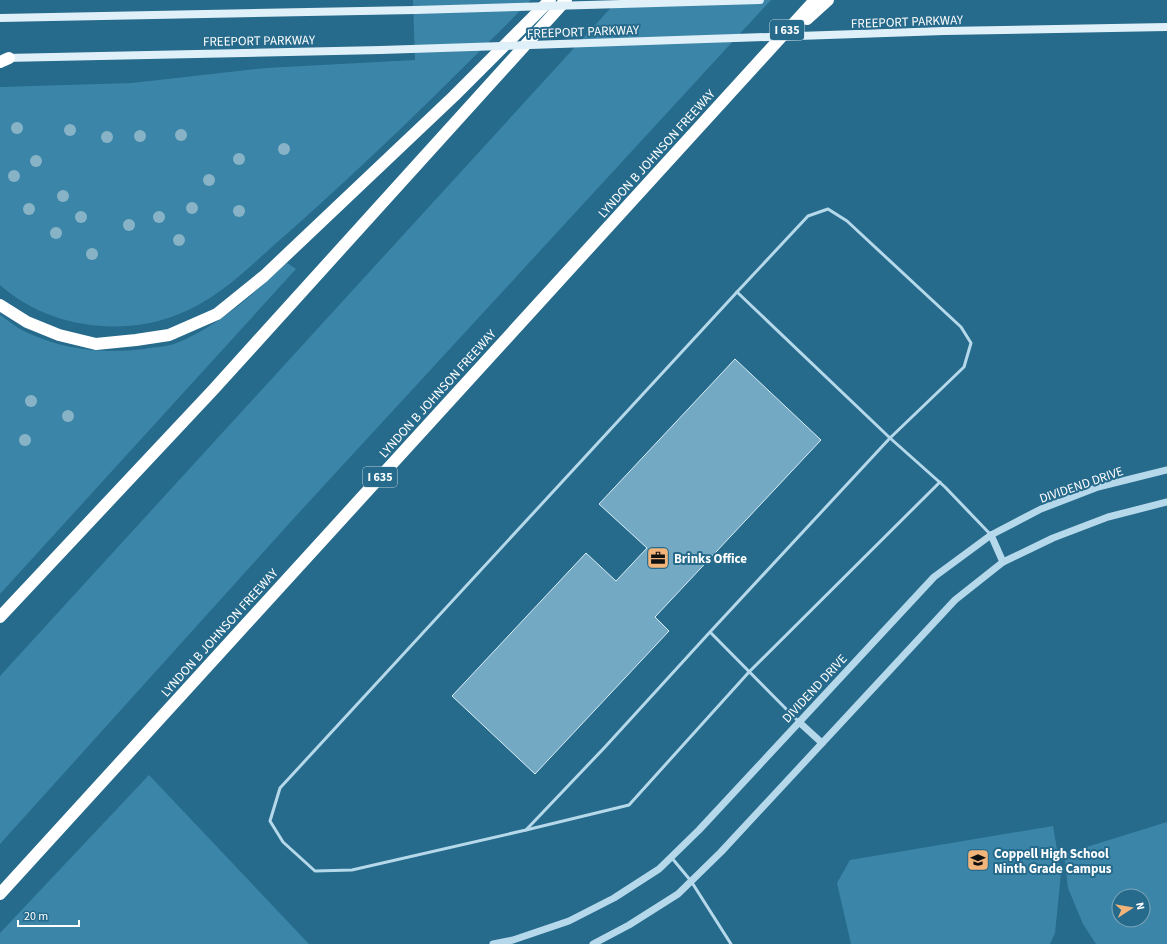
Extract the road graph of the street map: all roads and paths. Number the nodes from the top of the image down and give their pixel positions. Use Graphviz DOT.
graph roads {
  1 [pos="550,0"];
  2 [pos="566,0"];
  3 [pos="760,0"];
  4 [pos="815,0"];
  5 [pos="828,0"];
  6 [pos="0,18"];
  7 [pos="1167,27"];
  8 [pos="3,59"];
  9 [pos="759,60"];
  10 [pos="737,292"];
  11 [pos="0,305"];
  12 [pos="890,438"];
  13 [pos="1167,470"];
  14 [pos="940,482"];
  15 [pos="1167,502"];
  16 [pos="990,535"];
  17 [pos="1003,562"];
  18 [pos="0,616"];
  19 [pos="710,632"];
  20 [pos="750,672"];
  21 [pos="799,722"];
  22 [pos="822,743"];
  23 [pos="526,830"];
  24 [pos="671,857"];
  25 [pos="691,881"];
  26 [pos="0,894"];
  27 [pos="493,944"];
  28 [pos="592,944"];
  29 [pos="731,944"];
  1 -- 11 [label="highway"];
  2 -- 18 [label="highway"];
  3 -- 6 [label="main road, FREEPORT PARKWAY, bridge"];
  4 -- 9 [label="highway, LYNDON B JOHNSON FREEWAY / I 635"];
  5 -- 9 [label="highway"];
  7 -- 8 [label="main road, FREEPORT PARKWAY, bridge"];
  9 -- 26 [label="highway, LYNDON B JOHNSON FREEWAY / I 635"];
  10 -- 12 [label="lane"];
  10 -- 12 [label="lane"];
  10 -- 23 [label="lane"];
  12 -- 14 [label="lane"];
  12 -- 19 [label="lane"];
  13 -- 16 [label="street, DIVIDEND DRIVE"];
  14 -- 16 [label="lane"];
  14 -- 20 [label="lane"];
  15 -- 17 [label="street"];
  16 -- 17 [label="street"];
  16 -- 21 [label="street, DIVIDEND DRIVE"];
  17 -- 22 [label="street"];
  19 -- 20 [label="lane"];
  19 -- 23 [label="lane"];
  20 -- 21 [label="lane"];
  20 -- 23 [label="lane"];
  21 -- 22 [label="street"];
  21 -- 24 [label="street, DIVIDEND DRIVE"];
  22 -- 25 [label="street"];
  24 -- 25 [label="lane"];
  24 -- 27 [label="street, DIVIDEND DRIVE"];
  25 -- 28 [label="street"];
  25 -- 29 [label="lane"];
}
